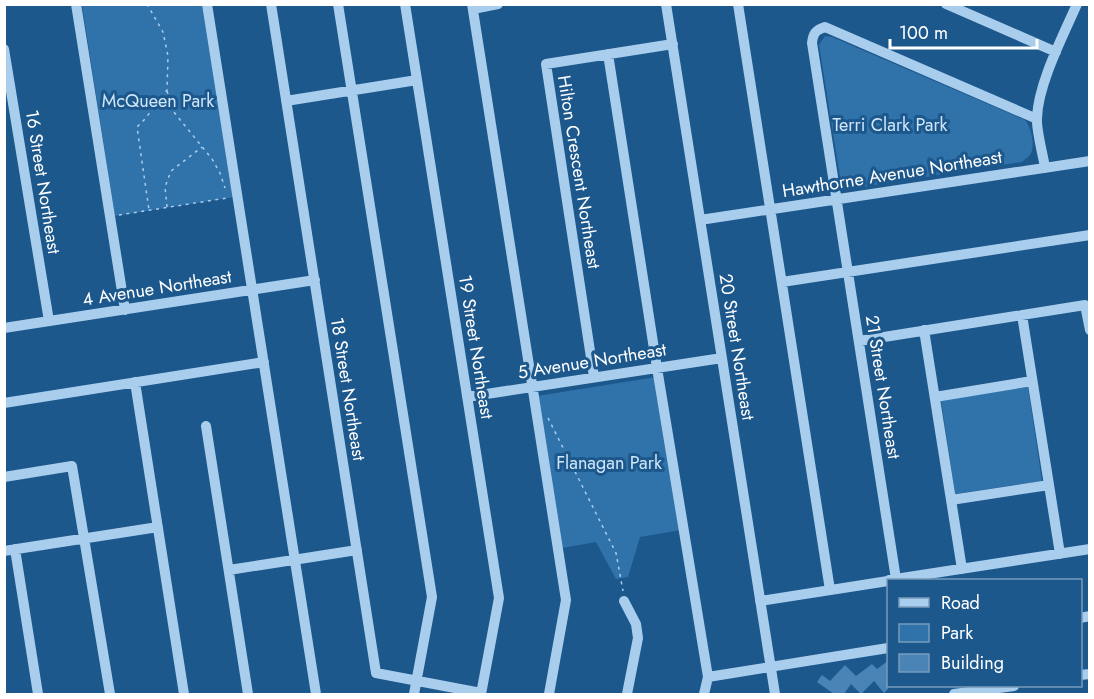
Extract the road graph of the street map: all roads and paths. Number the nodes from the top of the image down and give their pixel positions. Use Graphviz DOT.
graph roads {
  1 [pos="76,4"];
  2 [pos="147,4"];
  3 [pos="207,4"];
  4 [pos="271,4"];
  5 [pos="338,4"];
  6 [pos="405,4"];
  7 [pos="498,4"];
  8 [pos="666,4"];
  9 [pos="738,4"];
  10 [pos="946,4"];
  11 [pos="1077,4"];
  12 [pos="472,7"];
  13 [pos="673,44"];
  14 [pos="4,49"];
  15 [pos="1056,52"];
  16 [pos="608,54"];
  17 [pos="417,80"];
  18 [pos="167,90"];
  19 [pos="352,90"];
  20 [pos="286,101"];
  21 [pos="1037,118"];
  22 [pos="202,147"];
  23 [pos="1089,161"];
  24 [pos="1045,168"];
  25 [pos="225,189"];
  26 [pos="228,198"];
  27 [pos="837,199"];
  28 [pos="168,207"];
  29 [pos="770,209"];
  30 [pos="149,210"];
  31 [pos="115,216"];
  32 [pos="700,220"];
  33 [pos="1089,235"];
  34 [pos="848,272"];
  35 [pos="315,280"];
  36 [pos="782,282"];
  37 [pos="252,290"];
  38 [pos="125,310"];
  39 [pos="1022,315"];
  40 [pos="49,321"];
  41 [pos="4,328"];
  42 [pos="924,330"];
  43 [pos="1089,330"];
  44 [pos="859,341"];
  45 [pos="722,358"];
  46 [pos="264,362"];
  47 [pos="657,368"];
  48 [pos="594,377"];
  49 [pos="1032,381"];
  50 [pos="135,382"];
  51 [pos="532,387"];
  52 [pos="467,397"];
  53 [pos="935,397"];
  54 [pos="4,403"];
  55 [pos="548,417"];
  56 [pos="207,426"];
  57 [pos="4,477"];
  58 [pos="1049,485"];
  59 [pos="951,500"];
  60 [pos="158,527"];
  61 [pos="84,538"];
  62 [pos="1089,549"];
  63 [pos="10,550"];
  64 [pos="357,550"];
  65 [pos="1060,554"];
  66 [pos="295,560"];
  67 [pos="962,569"];
  68 [pos="229,570"];
  69 [pos="891,579"];
  70 [pos="897,579"];
  71 [pos="887,581"];
  72 [pos="830,590"];
  73 [pos="624,601"];
  74 [pos="760,601"];
  75 [pos="887,648"];
  76 [pos="770,666"];
  77 [pos="708,677"];
  78 [pos="417,681"];
  79 [pos="1006,687"];
  80 [pos="38,694"];
  81 [pos="110,694"];
  82 [pos="184,694"];
  83 [pos="248,694"];
  84 [pos="316,694"];
  85 [pos="414,694"];
  86 [pos="481,694"];
  87 [pos="549,694"];
  88 [pos="627,694"];
  89 [pos="704,694"];
  90 [pos="775,694"];
  91 [pos="954,694"];
  1 -- 38 [label="street"];
  2 -- 18 [label="path"];
  3 -- 37 [label="street"];
  4 -- 20 [label="street, 18 Street Northeast"];
  5 -- 19 [label="street"];
  6 -- 17 [label="street, 19 Street Northeast"];
  7 -- 12 [label="street"];
  8 -- 13 [label="street, 20 Street Northeast"];
  9 -- 29 [label="street"];
  10 -- 15 [label="street"];
  11 -- 15 [label="street"];
  12 -- 51 [label="street"];
  13 -- 16 [label="street, Hilton Crescent Northeast"];
  13 -- 32 [label="street, 20 Street Northeast"];
  14 -- 40 [label="street, 16 Street Northeast"];
  15 -- 21 [label="street"];
  16 -- 47 [label="street"];
  16 -- 48 [label="street, Hilton Crescent Northeast"];
  17 -- 19 [label="street"];
  17 -- 52 [label="street, 19 Street Northeast"];
  18 -- 22 [label="path"];
  18 -- 30 [label="path"];
  19 -- 20 [label="street"];
  19 -- 78 [label="street"];
  20 -- 35 [label="street, 18 Street Northeast"];
  21 -- 24 [label="street"];
  21 -- 27 [label="street, 21 Street Northeast"];
  22 -- 25 [label="path"];
  22 -- 28 [label="path"];
  23 -- 24 [label="street, Hawthorne Avenue Northeast"];
  24 -- 27 [label="street, Hawthorne Avenue Northeast"];
  26 -- 28 [label="path"];
  27 -- 29 [label="street, Hawthorne Avenue Northeast"];
  27 -- 34 [label="street, 21 Street Northeast"];
  28 -- 30 [label="path"];
  29 -- 32 [label="street, Hawthorne Avenue Northeast"];
  29 -- 36 [label="street"];
  30 -- 31 [label="path"];
  32 -- 45 [label="street, 20 Street Northeast"];
  33 -- 34 [label="street"];
  34 -- 36 [label="street"];
  34 -- 44 [label="street, 21 Street Northeast"];
  35 -- 37 [label="street, 4 Avenue Northeast"];
  35 -- 64 [label="street, 18 Street Northeast"];
  36 -- 72 [label="street"];
  37 -- 38 [label="street, 4 Avenue Northeast"];
  37 -- 46 [label="street"];
  38 -- 40 [label="street, 4 Avenue Northeast"];
  39 -- 42 [label="street"];
  39 -- 43 [label="street"];
  39 -- 49 [label="street"];
  40 -- 41 [label="street, 4 Avenue Northeast"];
  42 -- 44 [label="street"];
  42 -- 53 [label="street"];
  44 -- 69 [label="street, 21 Street Northeast"];
  45 -- 47 [label="street, 5 Avenue Northeast"];
  45 -- 74 [label="street, 20 Street Northeast"];
  46 -- 50 [label="street"];
  46 -- 66 [label="street"];
  47 -- 48 [label="street, 5 Avenue Northeast"];
  47 -- 77 [label="street"];
  48 -- 51 [label="street, 5 Avenue Northeast"];
  49 -- 53 [label="street"];
  49 -- 58 [label="street"];
  50 -- 54 [label="street"];
  50 -- 60 [label="street"];
  51 -- 52 [label="street, 5 Avenue Northeast"];
  51 -- 87 [label="street"];
  52 -- 86 [label="street, 19 Street Northeast"];
  53 -- 59 [label="street"];
  55 -- 73 [label="path"];
  56 -- 68 [label="street"];
  57 -- 61 [label="street"];
  58 -- 59 [label="street"];
  58 -- 65 [label="street"];
  59 -- 67 [label="street"];
  60 -- 61 [label="street"];
  60 -- 82 [label="street"];
  61 -- 63 [label="street"];
  61 -- 81 [label="street"];
  62 -- 65 [label="street"];
  63 -- 80 [label="street"];
  64 -- 66 [label="street"];
  64 -- 78 [label="street, 18 Street Northeast"];
  65 -- 67 [label="street"];
  66 -- 68 [label="street"];
  66 -- 84 [label="street"];
  67 -- 70 [label="street"];
  68 -- 83 [label="street"];
  71 -- 72 [label="street"];
  72 -- 74 [label="street"];
  73 -- 88 [label="street"];
  74 -- 76 [label="street, 20 Street Northeast"];
  75 -- 76 [label="street"];
  76 -- 77 [label="street"];
  76 -- 90 [label="street, 20 Street Northeast"];
  77 -- 89 [label="street"];
  78 -- 85 [label="street"];
  78 -- 86 [label="street, 18 Street Northeast"];
  79 -- 91 [label="street"];
}
